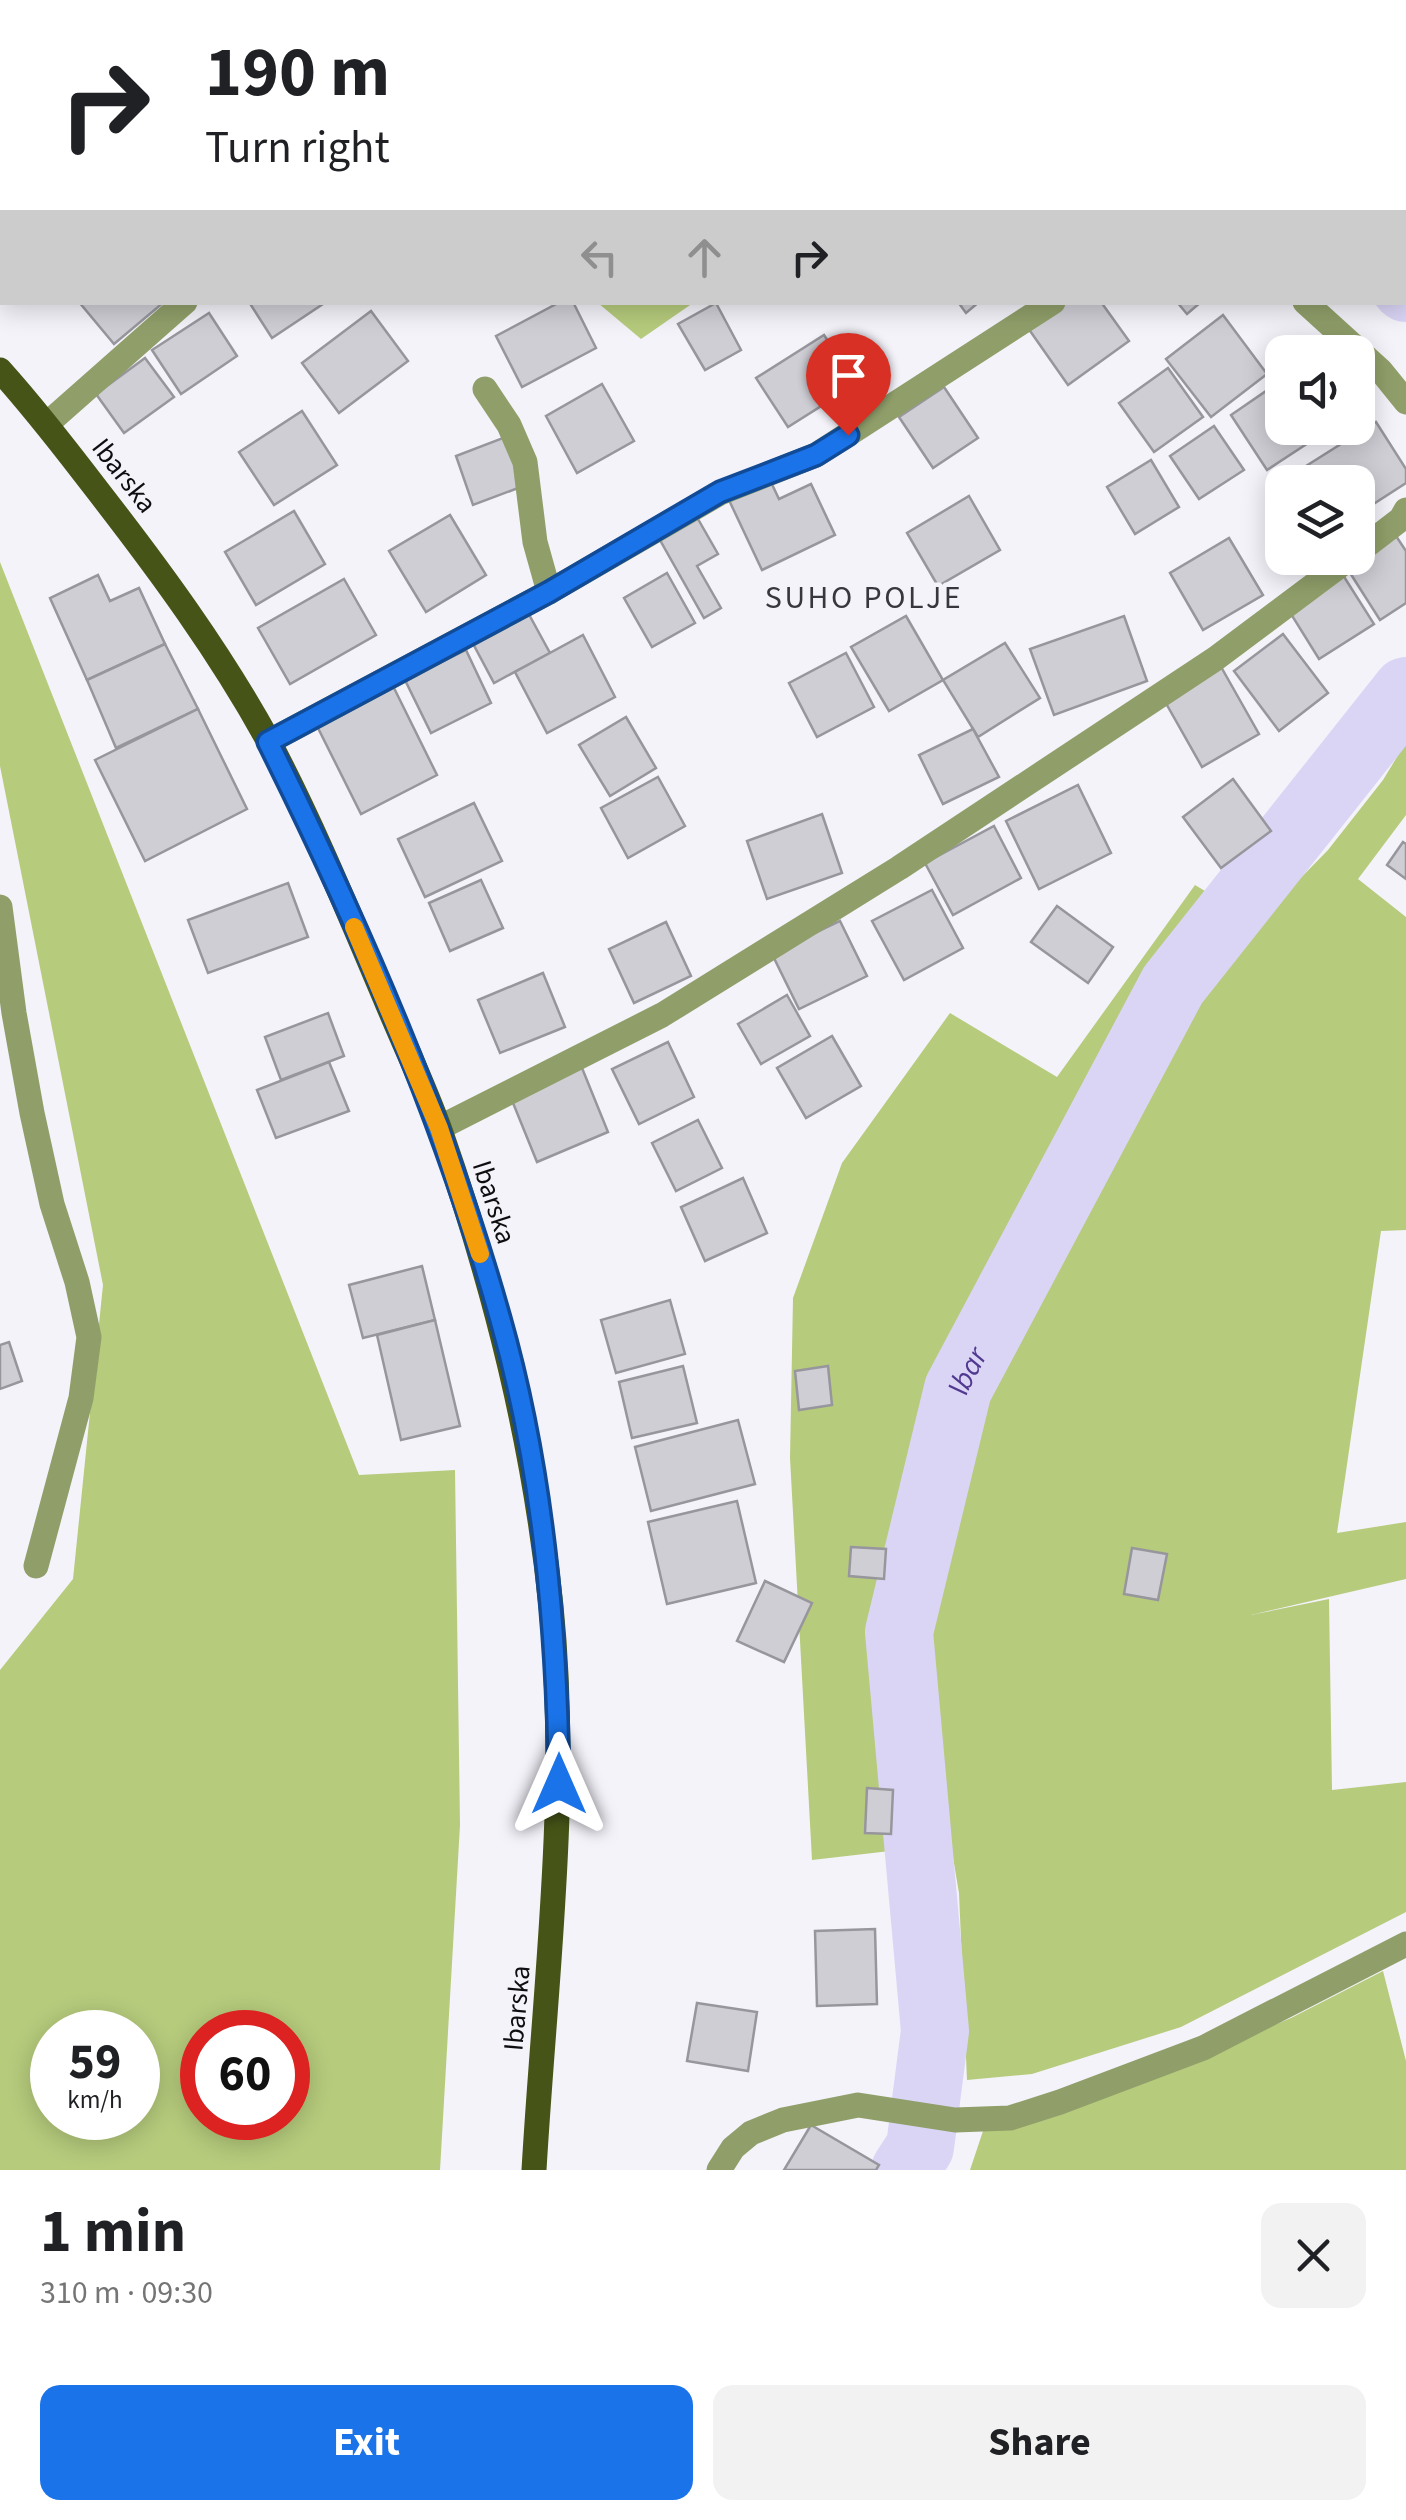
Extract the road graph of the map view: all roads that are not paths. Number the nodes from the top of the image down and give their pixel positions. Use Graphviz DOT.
graph roads {
  1 [pos="182,305"];
  2 [pos="1049,305"];
  3 [pos="1308,305"];
  4 [pos="0,370"];
  5 [pos="485,389"];
  6 [pos="1406,402"];
  7 [pos="48,423"];
  8 [pos="1406,510"];
  9 [pos="1375,539"];
  10 [pos="1327,575"];
  11 [pos="549,592"];
  12 [pos="268,742"];
  13 [pos="0,907"];
  14 [pos="439,1128"];
  15 [pos="36,1566"];
  16 [pos="1406,1944"];
  17 [pos="534,2170"];
  18 [pos="719,2170"];
  1 -- 7 [label="street"];
  2 -- 11 [label="street"];
  3 -- 6 [label="street"];
  4 -- 7 [label="main road, Ibarska"];
  5 -- 11 [label="street"];
  7 -- 12 [label="main road, Ibarska"];
  8 -- 9 [label="street"];
  10 -- 14 [label="street"];
  11 -- 12 [label="street"];
  12 -- 14 [label="main road, Ibarska"];
  13 -- 15 [label="street"];
  14 -- 17 [label="main road, Ibarska"];
  16 -- 18 [label="street"];
}
